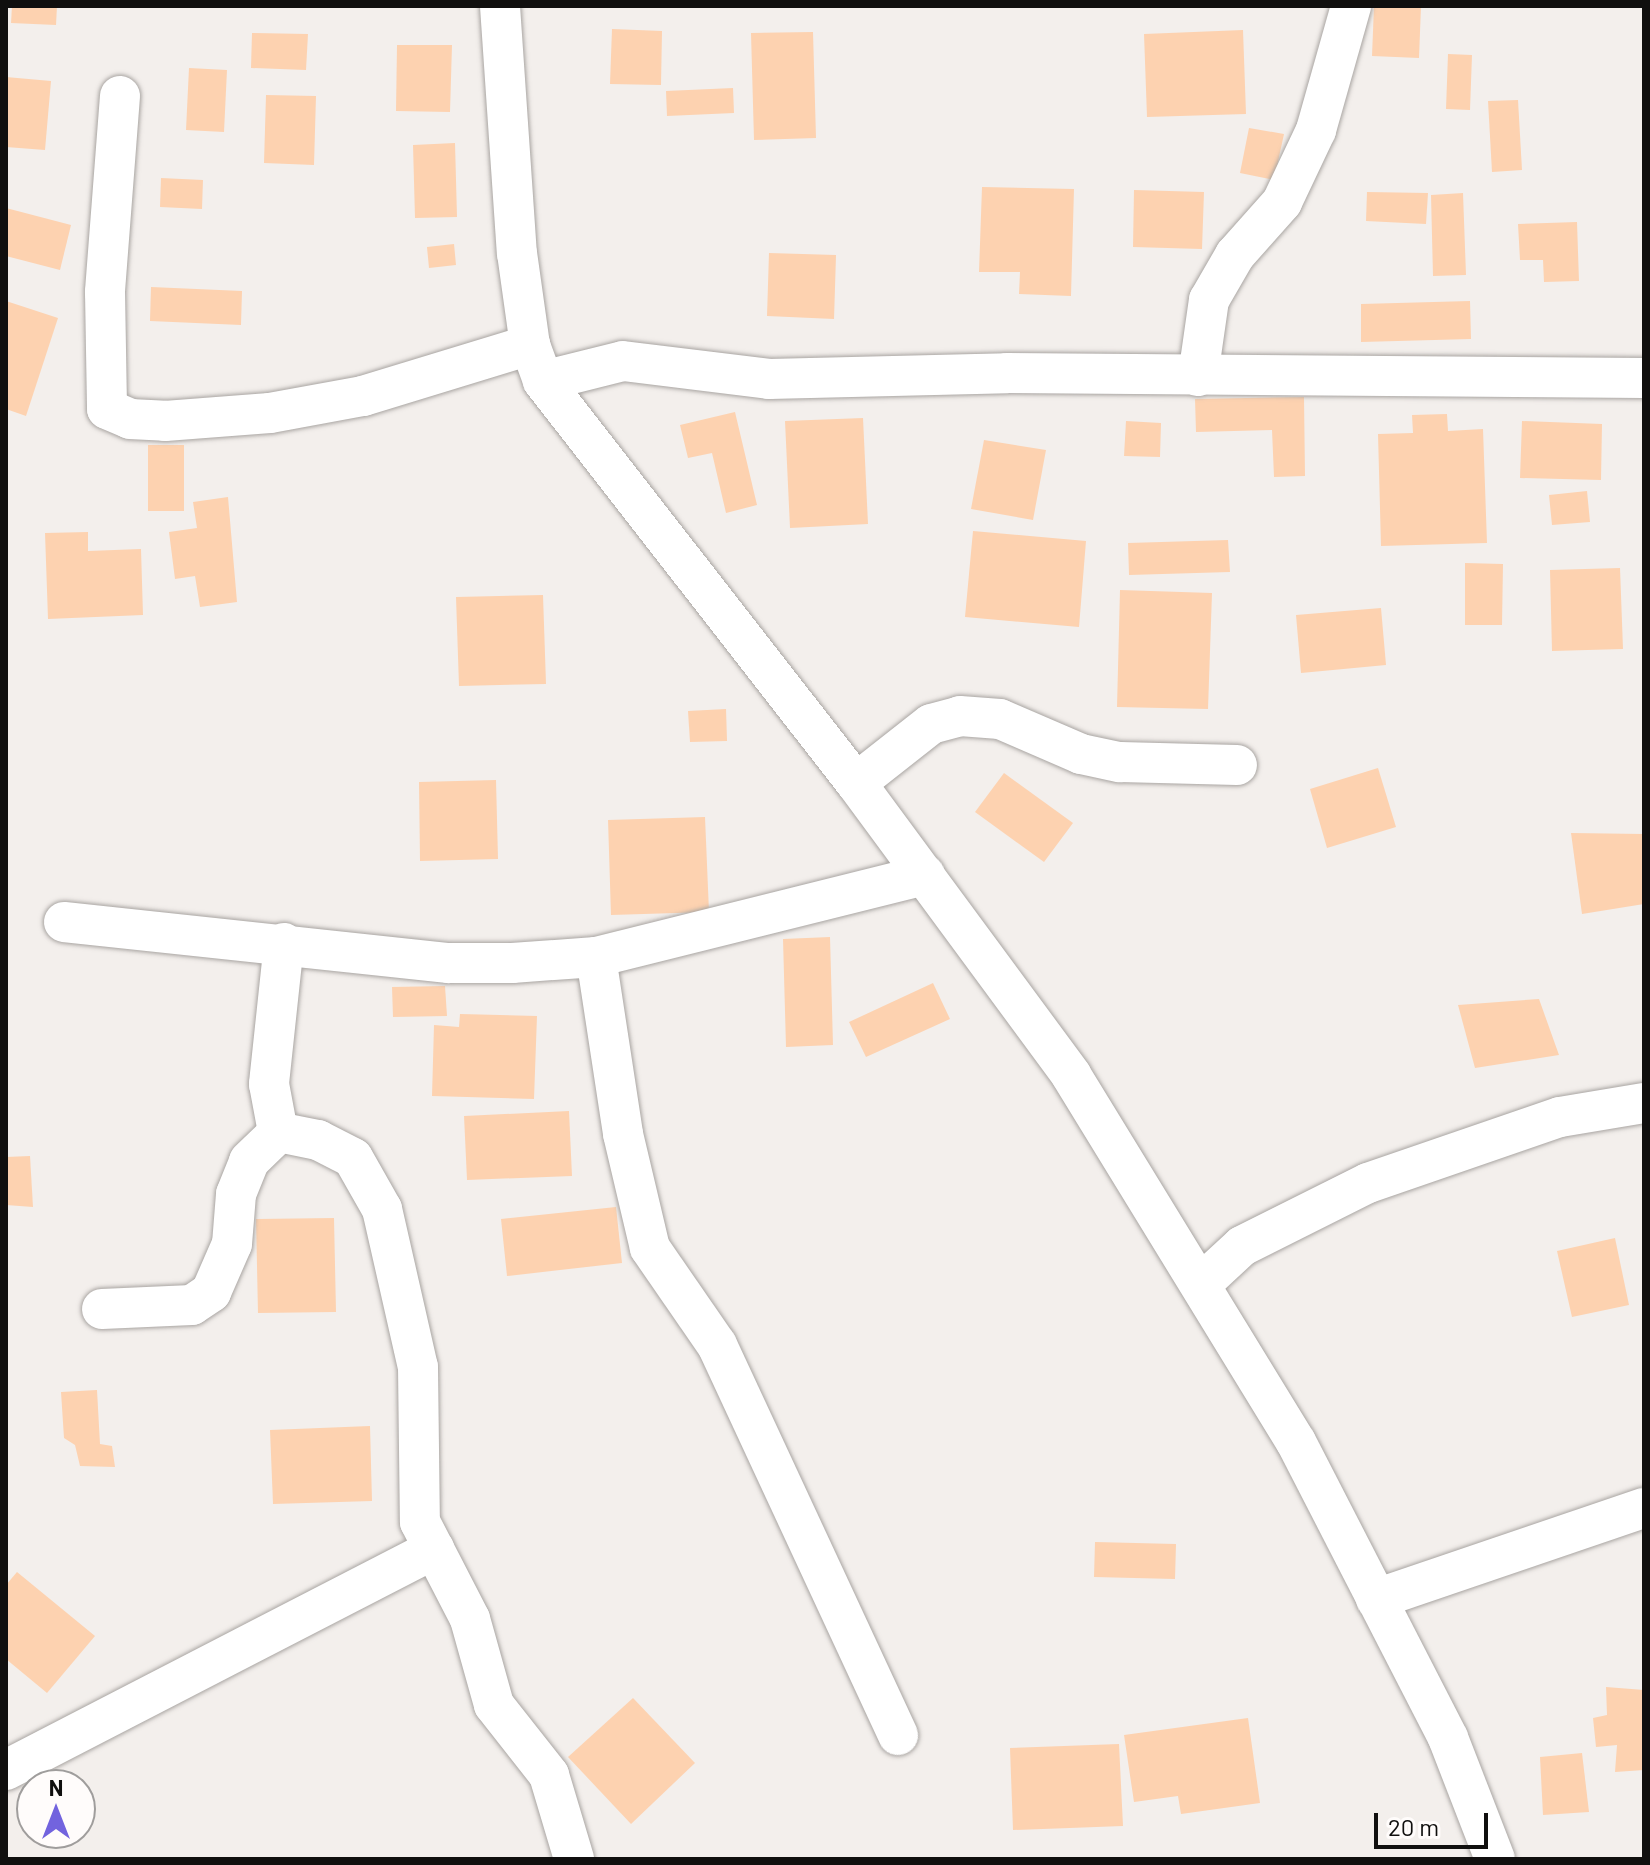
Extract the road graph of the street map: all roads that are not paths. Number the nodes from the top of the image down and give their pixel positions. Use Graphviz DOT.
graph roads {
  1 [pos="500,6"];
  2 [pos="1351,6"];
  3 [pos="120,96"];
  4 [pos="537,363"];
  5 [pos="1198,376"];
  6 [pos="1644,378"];
  7 [pos="1237,765"];
  8 [pos="856,783"];
  9 [pos="925,875"];
  10 [pos="64,922"];
  11 [pos="284,943"];
  12 [pos="596,957"];
  13 [pos="1644,1103"];
  14 [pos="279,1132"];
  15 [pos="1202,1283"];
  16 [pos="102,1309"];
  17 [pos="1644,1508"];
  18 [pos="434,1549"];
  19 [pos="1376,1599"];
  20 [pos="898,1735"];
  21 [pos="6,1770"];
  22 [pos="574,1859"];
  23 [pos="1495,1859"];
  1 -- 4 [label="street"];
  2 -- 5 [label="street"];
  3 -- 4 [label="street"];
  4 -- 5 [label="street"];
  4 -- 8 [label="street"];
  5 -- 6 [label="street"];
  7 -- 8 [label="street"];
  8 -- 9 [label="street"];
  9 -- 12 [label="street"];
  9 -- 15 [label="street"];
  10 -- 11 [label="street"];
  11 -- 12 [label="street"];
  11 -- 14 [label="street"];
  12 -- 20 [label="street"];
  13 -- 15 [label="street"];
  14 -- 16 [label="street"];
  14 -- 18 [label="street"];
  15 -- 19 [label="street"];
  17 -- 19 [label="street"];
  18 -- 21 [label="street"];
  18 -- 22 [label="street"];
  19 -- 23 [label="street"];
}
